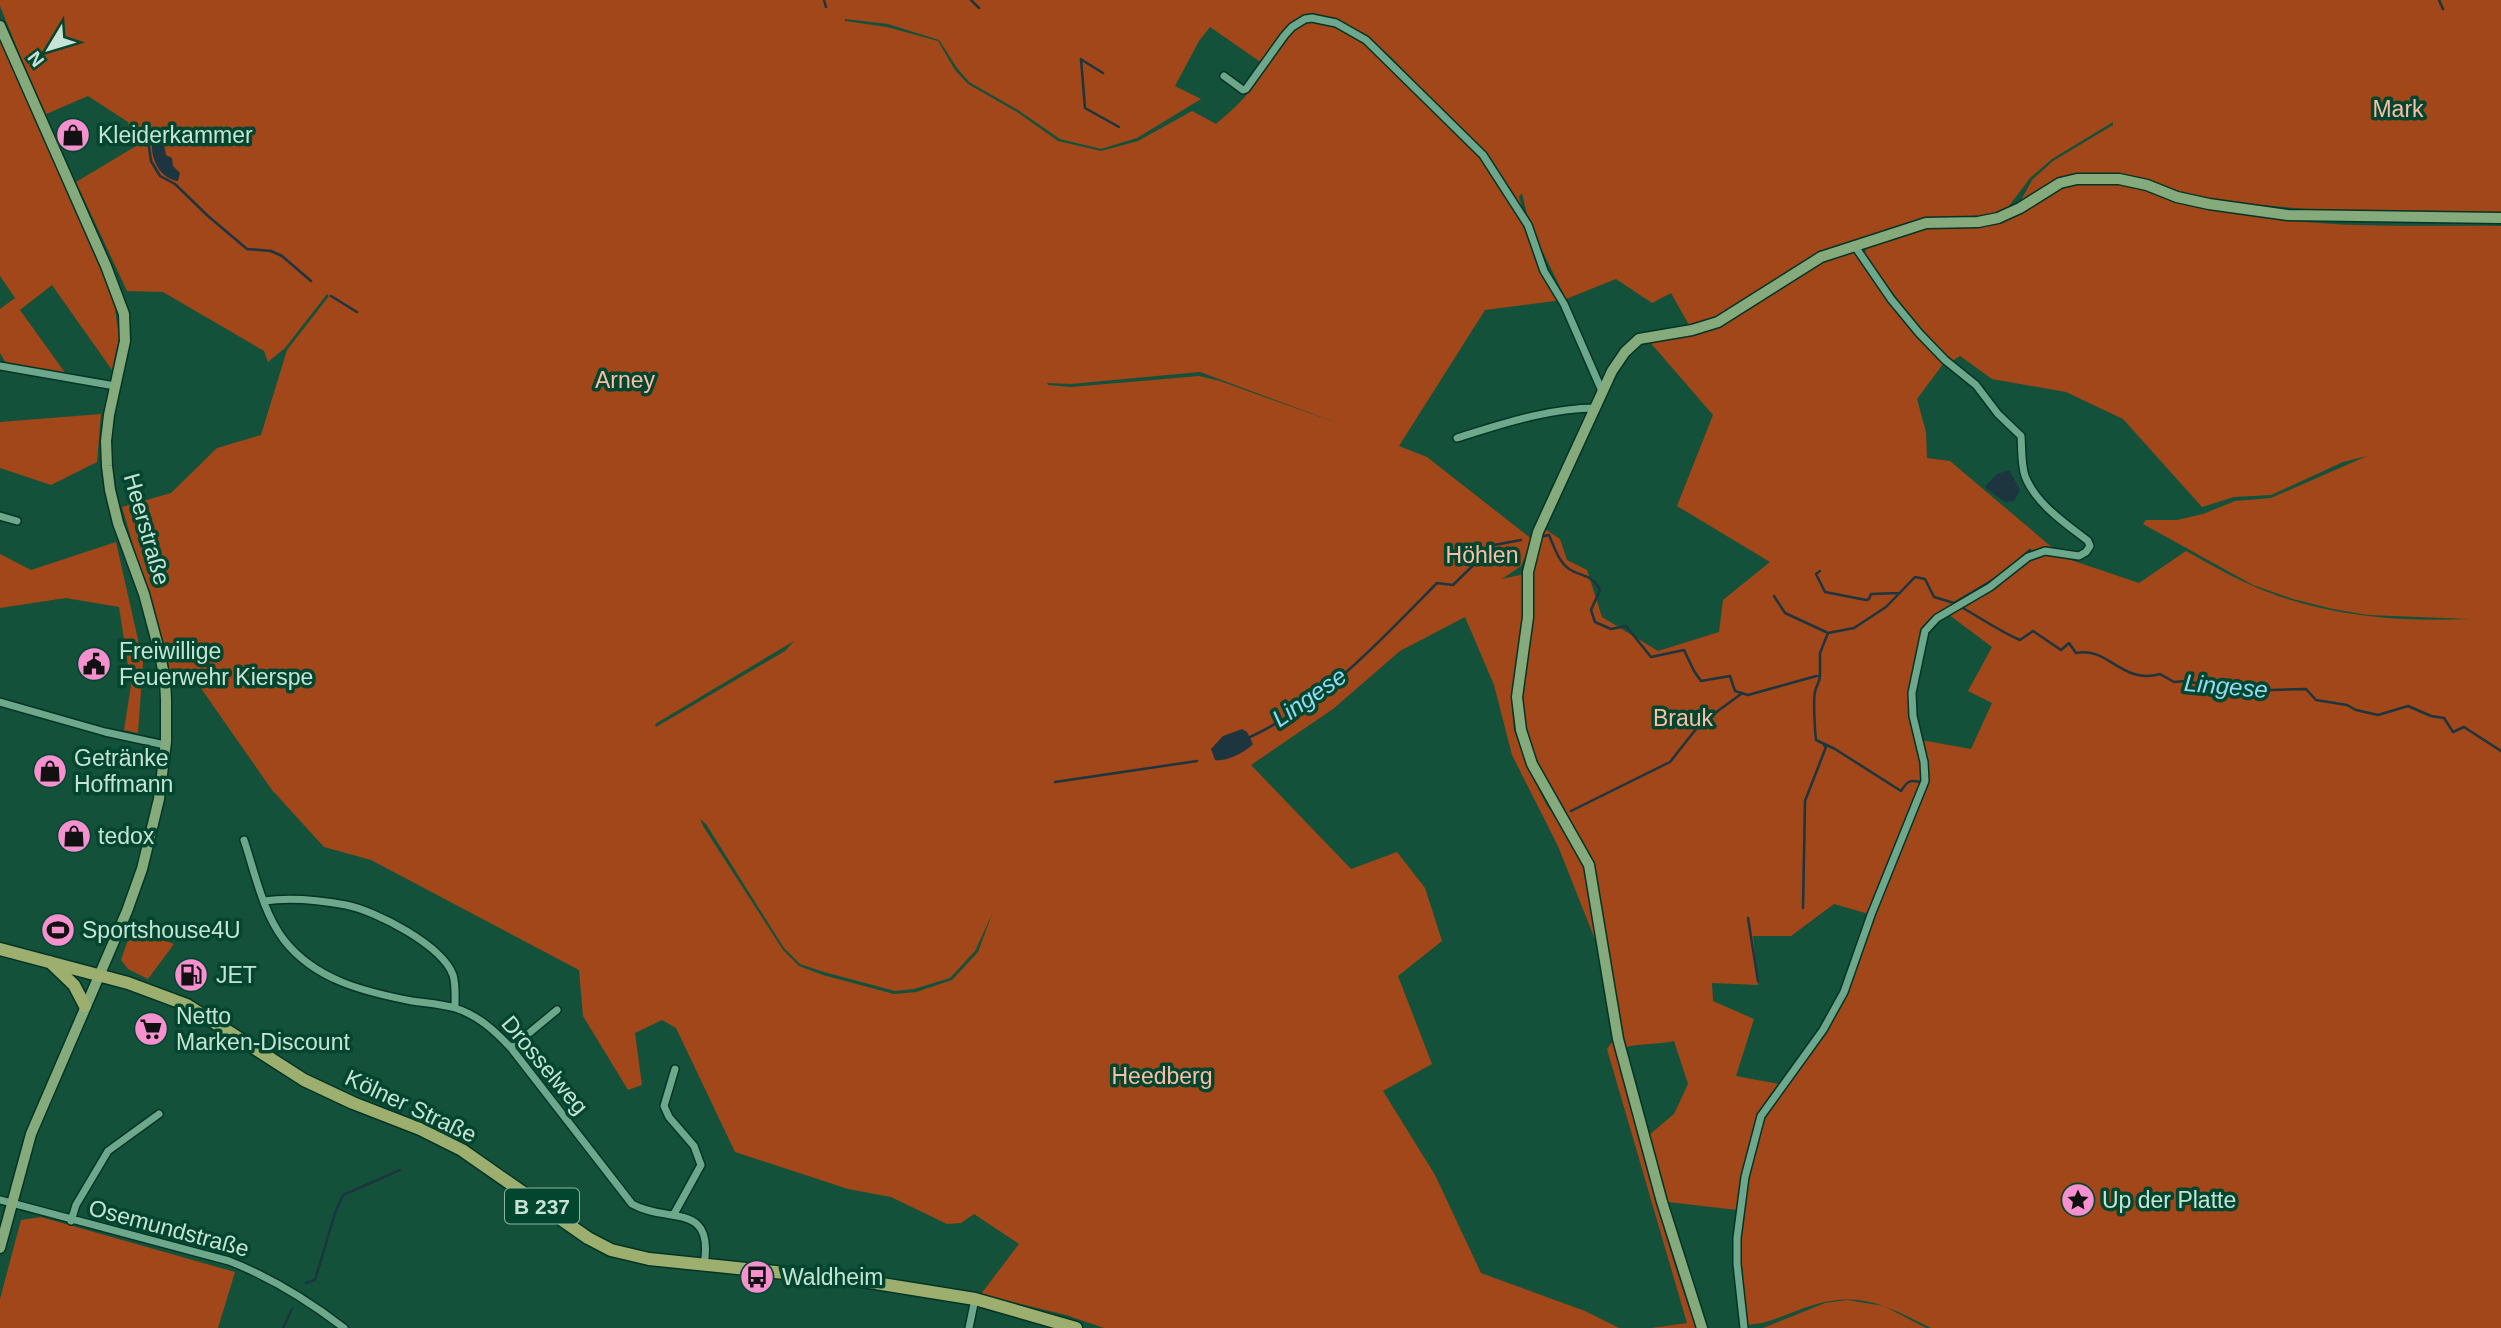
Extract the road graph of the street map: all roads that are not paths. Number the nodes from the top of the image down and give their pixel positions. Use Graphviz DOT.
graph roads {
  1 [pos="0,26"];
  2 [pos="1224,76"];
  3 [pos="2501,218"];
  4 [pos="1854,245"];
  5 [pos="1,364"];
  6 [pos="115,386"];
  7 [pos="1603,393"];
  8 [pos="1597,408"];
  9 [pos="1457,438"];
  10 [pos="0,516"];
  11 [pos="17,521"];
  12 [pos="0,702"];
  13 [pos="165,745"];
  14 [pos="244,840"];
  15 [pos="264,901"];
  16 [pos="0,948"];
  17 [pos="50,962"];
  18 [pos="100,975"];
  19 [pos="85,1006"];
  20 [pos="455,1008"];
  21 [pos="557,1010"];
  22 [pos="511,1048"];
  23 [pos="675,1069"];
  24 [pos="159,1114"];
  25 [pos="0,1200"];
  26 [pos="12,1204"];
  27 [pos="674,1214"];
  28 [pos="71,1221"];
  29 [pos="0,1248"];
  30 [pos="704,1265"];
  31 [pos="975,1299"];
  32 [pos="344,1328"];
  33 [pos="970,1328"];
  34 [pos="1076,1328"];
  35 [pos="1702,1328"];
  36 [pos="1744,1328"];
  1 -- 6 [label="street, Heerstraße"];
  2 -- 7 [label="street"];
  3 -- 4 [label="street"];
  4 -- 7 [label="street"];
  4 -- 36 [label="street"];
  5 -- 6 [label="street"];
  6 -- 13 [label="street, Heerstraße"];
  7 -- 8 [label="street"];
  8 -- 9 [label="street"];
  8 -- 35 [label="street"];
  10 -- 11 [label="street"];
  12 -- 13 [label="street"];
  13 -- 18 [label="street, Heerstraße"];
  14 -- 15 [label="street, Drosselweg"];
  15 -- 20 [label="street, Drosselweg"];
  15 -- 20 [label="street"];
  16 -- 17 [label="main road, Kölner Straße / B 237"];
  17 -- 18 [label="main road, Kölner Straße / B 237"];
  17 -- 19 [label="main road"];
  18 -- 19 [label="street, Heerstraße"];
  18 -- 30 [label="main road, Kölner Straße / B 237"];
  19 -- 26 [label="street, Heerstraße"];
  20 -- 22 [label="street, Drosselweg"];
  21 -- 22 [label="street"];
  22 -- 27 [label="street, Drosselweg"];
  23 -- 27 [label="street"];
  24 -- 28 [label="street"];
  25 -- 26 [label="street, Osemundstraße"];
  26 -- 28 [label="street, Osemundstraße"];
  26 -- 29 [label="street, Heerstraße"];
  27 -- 30 [label="street, Drosselweg"];
  28 -- 32 [label="street, Osemundstraße"];
  30 -- 31 [label="main road, Kölner Straße / B 237"];
  31 -- 33 [label="street"];
  31 -- 34 [label="main road, B 237"];
}
